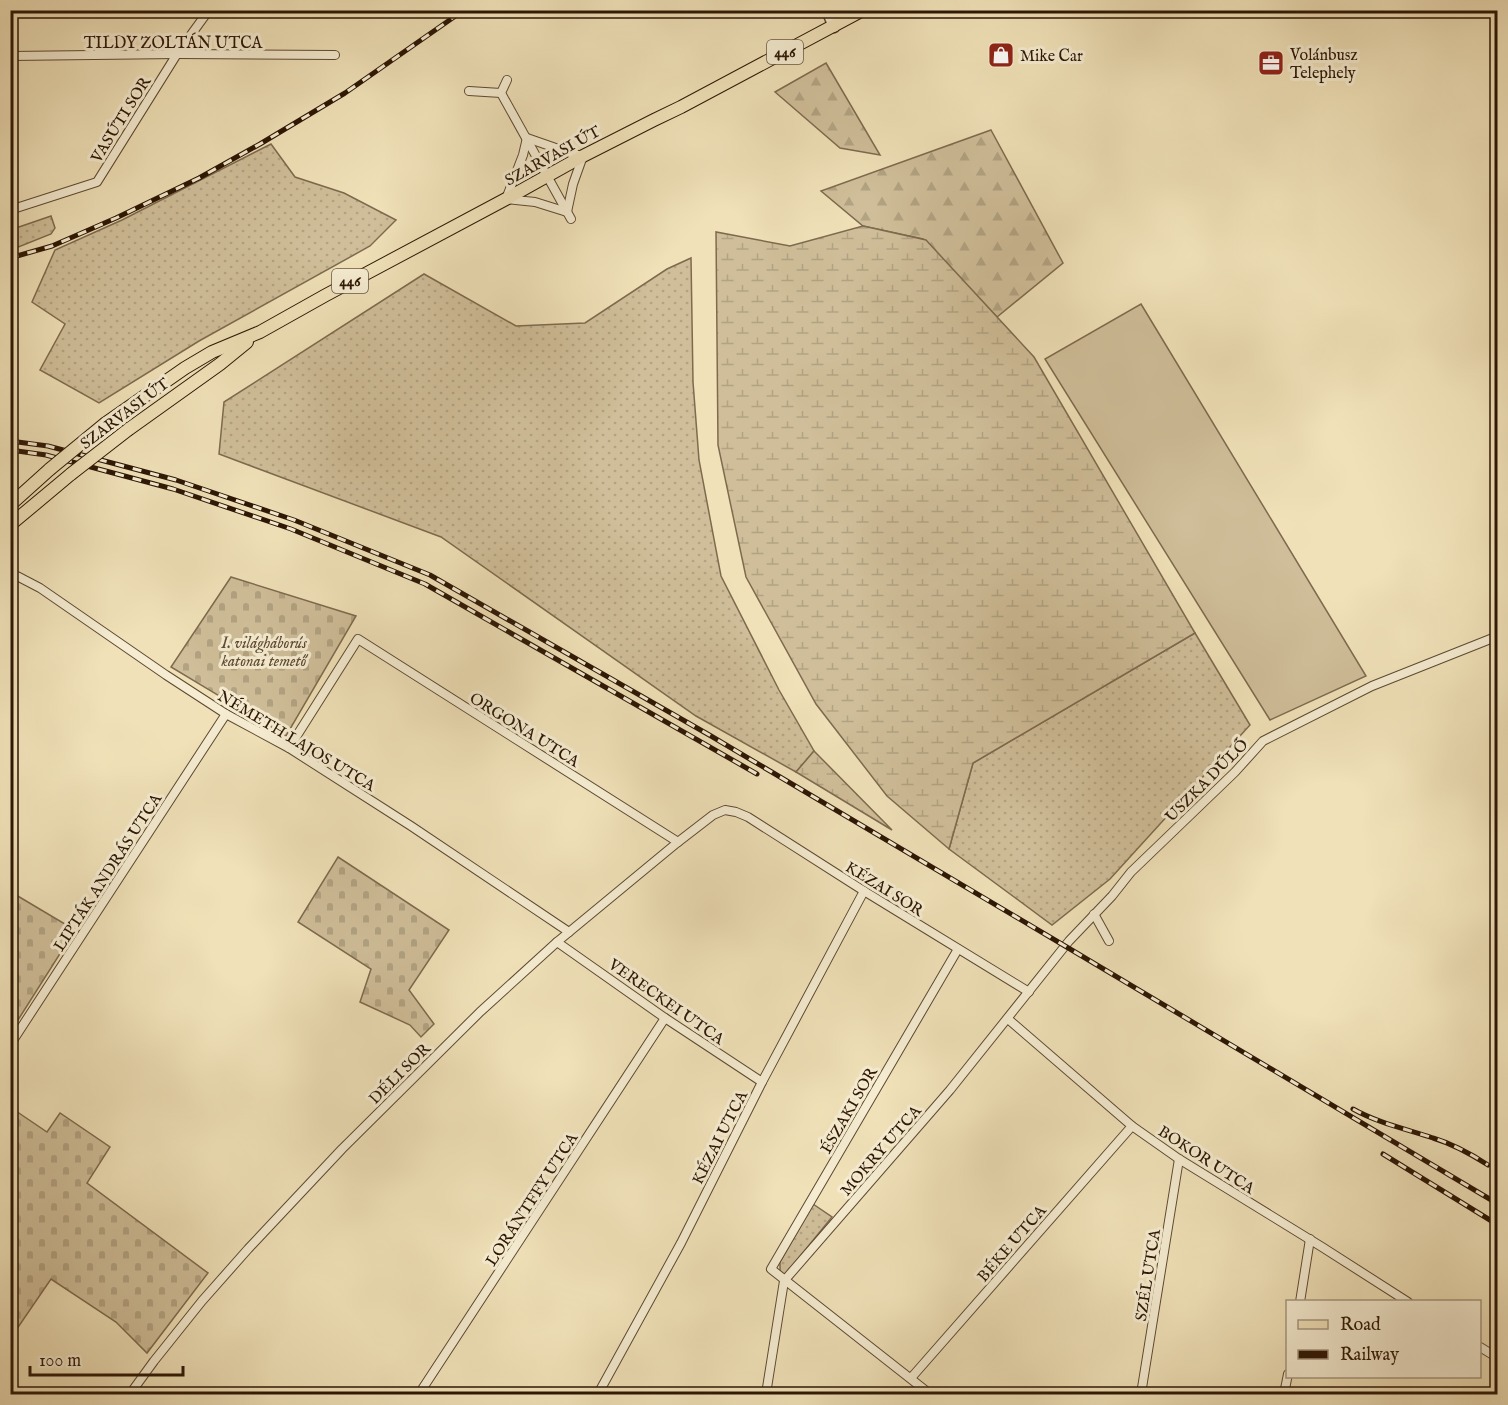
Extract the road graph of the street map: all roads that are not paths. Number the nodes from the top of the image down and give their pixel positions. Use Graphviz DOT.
graph roads {
  1 [pos="209,10"];
  2 [pos="827,10"];
  3 [pos="863,10"];
  4 [pos="834,27"];
  5 [pos="177,54"];
  6 [pos="335,55"];
  7 [pos="10,56"];
  8 [pos="507,80"];
  9 [pos="469,91"];
  10 [pos="501,93"];
  11 [pos="527,138"];
  12 [pos="583,156"];
  13 [pos="548,175"];
  14 [pos="506,199"];
  15 [pos="10,210"];
  16 [pos="569,215"];
  17 [pos="260,332"];
  18 [pos="10,505"];
  19 [pos="10,525"];
  20 [pos="10,578"];
  21 [pos="1497,636"];
  22 [pos="226,714"];
  23 [pos="290,748"];
  24 [pos="725,810"];
  25 [pos="678,842"];
  26 [pos="864,891"];
  27 [pos="1094,914"];
  28 [pos="569,932"];
  29 [pos="1109,941"];
  30 [pos="557,942"];
  31 [pos="1065,946"];
  32 [pos="958,949"];
  33 [pos="1029,992"];
  34 [pos="665,1018"];
  35 [pos="1008,1019"];
  36 [pos="10,1046"];
  37 [pos="762,1082"];
  38 [pos="1132,1126"];
  39 [pos="1179,1159"];
  40 [pos="1310,1239"];
  41 [pos="784,1281"];
  42 [pos="1299,1300"];
  43 [pos="1405,1300"];
  44 [pos="1481,1348"];
  45 [pos="1497,1358"];
  46 [pos="911,1378"];
  47 [pos="1286,1378"];
  48 [pos="130,1395"];
  49 [pos="419,1395"];
  50 [pos="598,1395"];
  51 [pos="765,1395"];
  52 [pos="930,1395"];
  53 [pos="1141,1395"];
  54 [pos="1284,1395"];
  1 -- 5 [label="street, VASÚTI SOR"];
  2 -- 4 [label="street"];
  3 -- 4 [label="main road, SZARVASI ÚT / 446"];
  4 -- 12 [label="main road, SZARVASI ÚT / 446"];
  5 -- 6 [label="street, TILDY ZOLTÁN UTCA"];
  5 -- 7 [label="street, TILDY ZOLTÁN UTCA"];
  5 -- 15 [label="street, VASÚTI SOR"];
  8 -- 10 [label="street"];
  9 -- 10 [label="street"];
  10 -- 11 [label="street"];
  11 -- 12 [label="street"];
  11 -- 13 [label="street"];
  11 -- 14 [label="street"];
  12 -- 13 [label="main road, SZARVASI ÚT / 446"];
  12 -- 16 [label="street"];
  13 -- 14 [label="main road, SZARVASI ÚT / 446"];
  13 -- 16 [label="street"];
  14 -- 16 [label="street"];
  14 -- 17 [label="main road, SZARVASI ÚT / 446"];
  17 -- 18 [label="main road, SZARVASI ÚT / 446, bridge"];
  17 -- 19 [label="main road, SZARVASI ÚT / 446, bridge"];
  20 -- 22 [label="street, NÉMETH LAJOS UTCA"];
  21 -- 27 [label="street, USZKA DŰLŐ"];
  22 -- 23 [label="street, NÉMETH LAJOS UTCA"];
  22 -- 36 [label="street, LIPTÁK ANDRÁS UTCA"];
  23 -- 25 [label="street, ORGONA UTCA"];
  23 -- 28 [label="street, NÉMETH LAJOS UTCA"];
  24 -- 25 [label="street, DÉLI SOR"];
  24 -- 26 [label="street, KÉZAI SOR"];
  25 -- 28 [label="street, DÉLI SOR"];
  26 -- 32 [label="street, KÉZAI SOR"];
  26 -- 37 [label="street, KÉZAI UTCA"];
  27 -- 29 [label="street"];
  27 -- 31 [label="street, USZKA DŰLŐ"];
  28 -- 30 [label="street, DÉLI SOR"];
  30 -- 34 [label="street, VERECKEI UTCA"];
  30 -- 48 [label="street, DÉLI SOR"];
  31 -- 33 [label="street, MOKRY UTCA"];
  32 -- 33 [label="street, KÉZAI SOR"];
  32 -- 41 [label="street, ÉSZAKI SOR"];
  33 -- 35 [label="street, MOKRY UTCA"];
  34 -- 37 [label="street, VERECKEI UTCA"];
  34 -- 49 [label="street, LORÁNTFFY UTCA"];
  35 -- 38 [label="street, BOKOR UTCA"];
  35 -- 41 [label="street, MOKRY UTCA"];
  37 -- 50 [label="street, KÉZAI UTCA"];
  38 -- 39 [label="street, BOKOR UTCA"];
  38 -- 46 [label="street, BÉKE UTCA"];
  39 -- 40 [label="street, BOKOR UTCA"];
  39 -- 53 [label="street, SZÉL UTCA"];
  40 -- 42 [label="street"];
  40 -- 43 [label="street, BOKOR UTCA"];
  41 -- 46 [label="street"];
  41 -- 51 [label="street"];
  44 -- 45 [label="street"];
  46 -- 52 [label="street"];
  47 -- 54 [label="street"];
}
